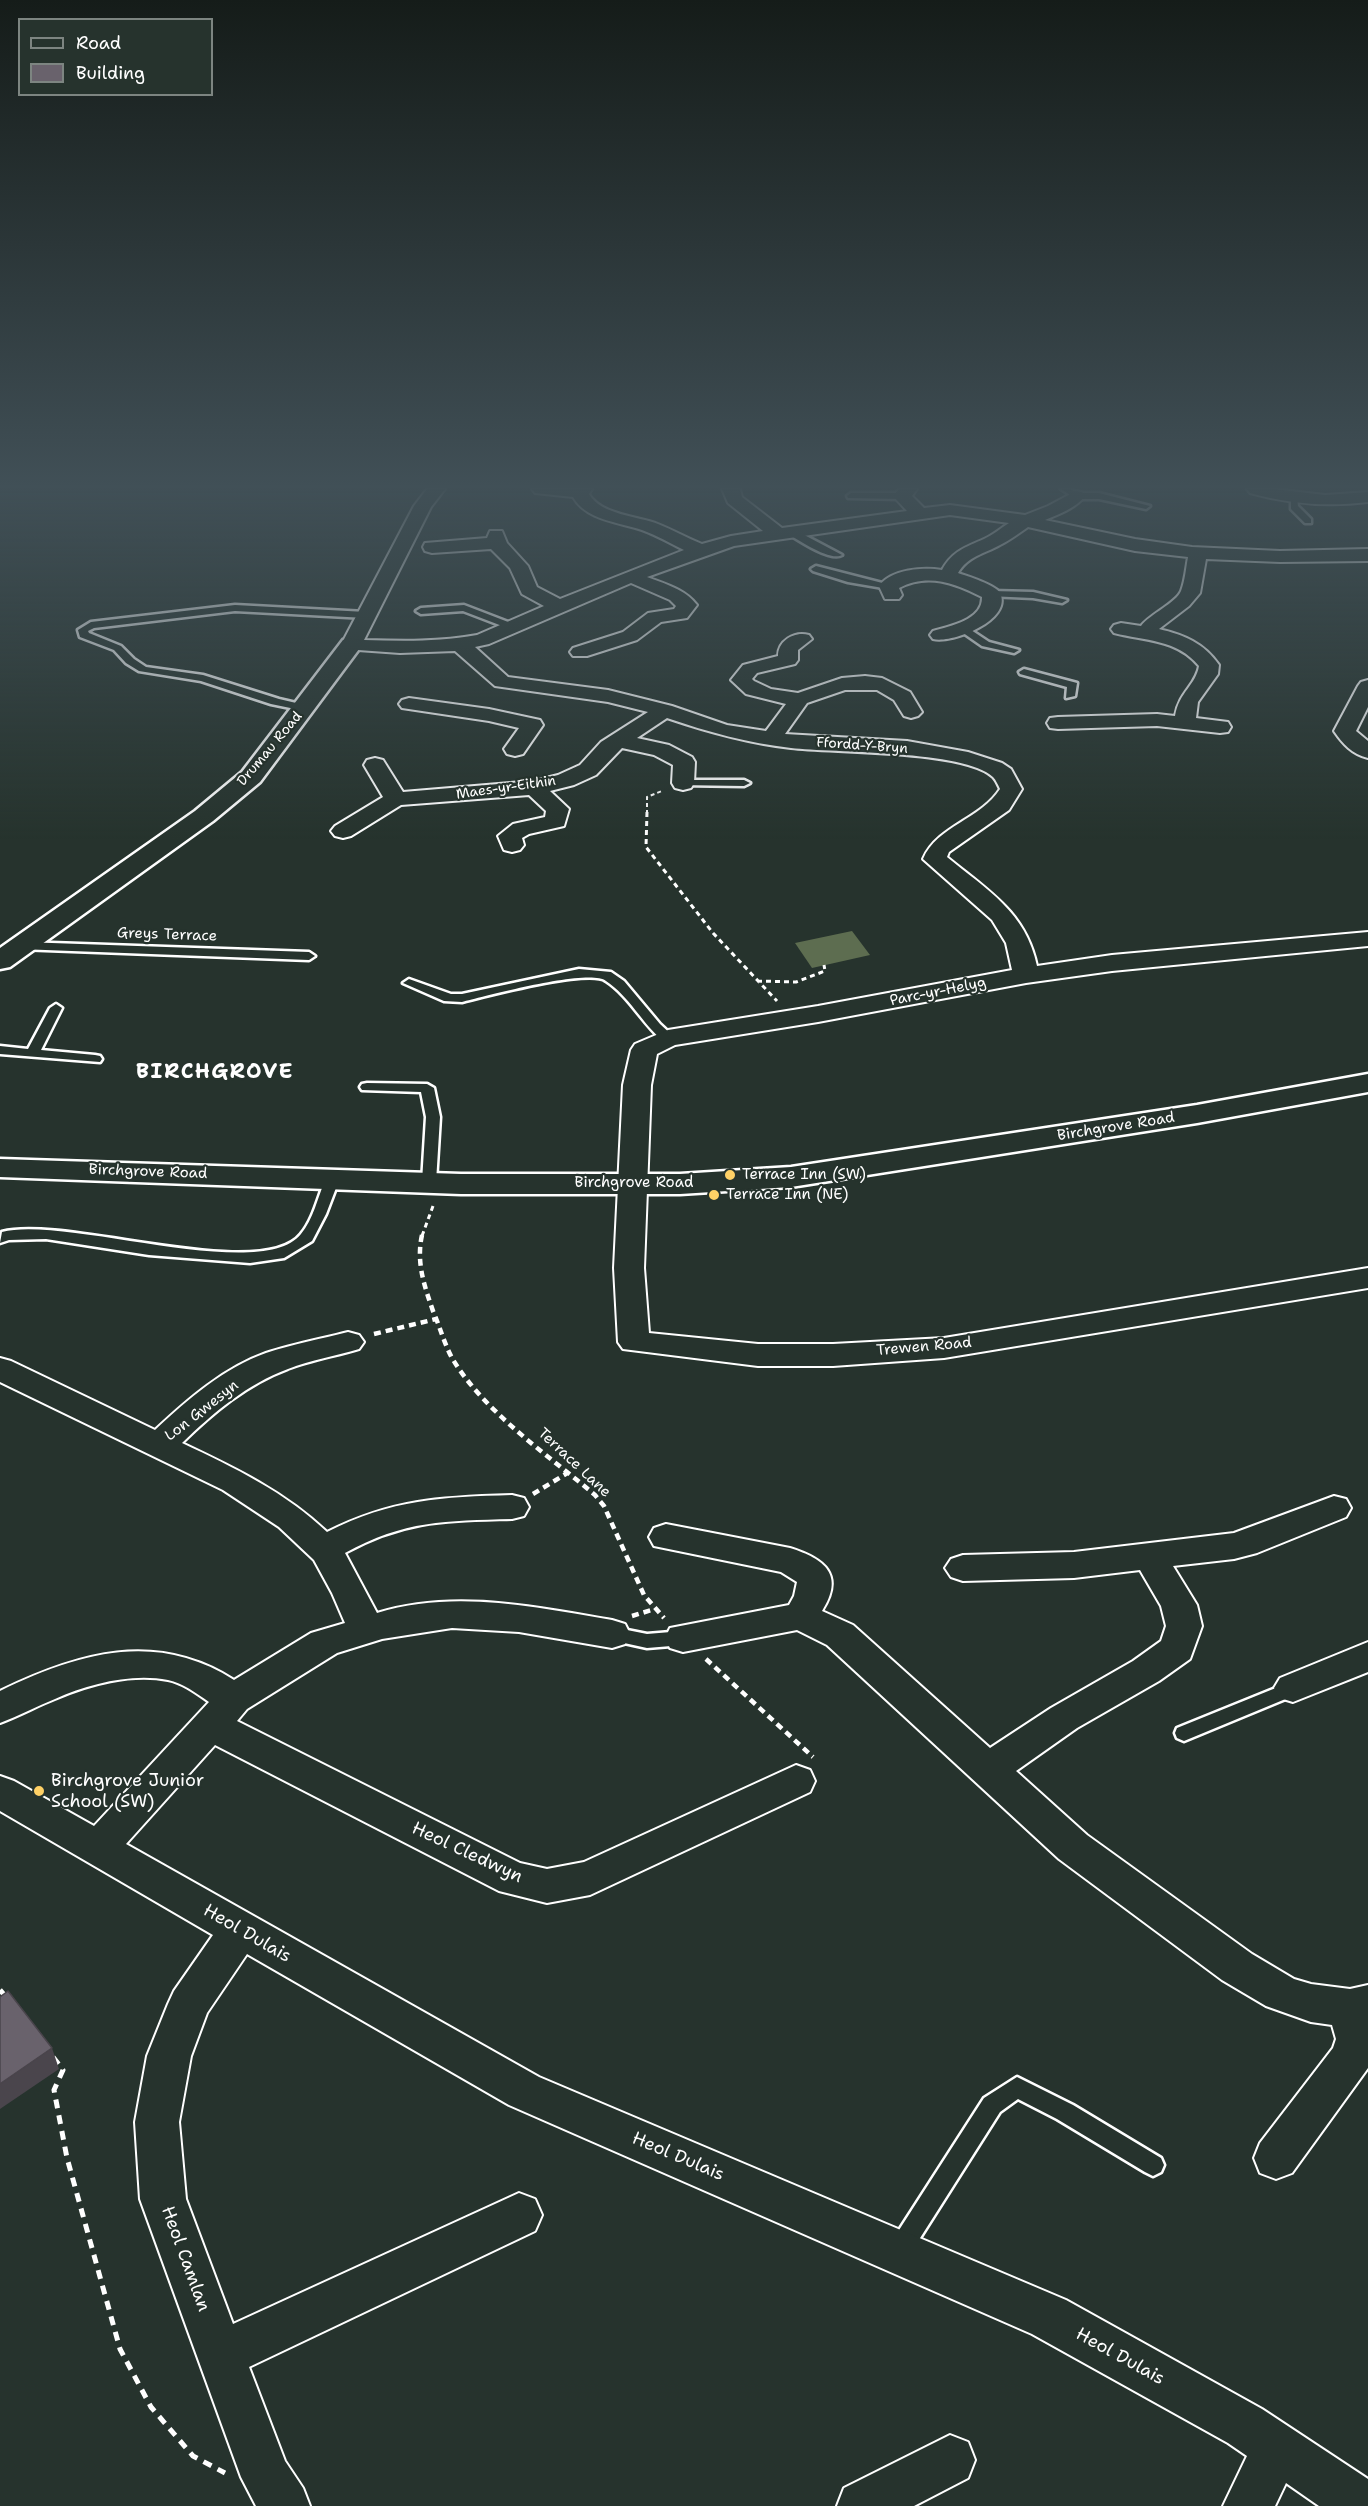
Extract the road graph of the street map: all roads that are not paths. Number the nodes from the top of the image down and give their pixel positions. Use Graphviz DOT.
graph roads {
  1 [pos="371,606"];
  2 [pos="686,606"];
  3 [pos="991,606"];
  4 [pos="1176,606"];
  5 [pos="560,607"];
  6 [pos="421,611"];
  7 [pos="366,615"];
  8 [pos="513,627"];
  9 [pos="962,628"];
  10 [pos="1121,628"];
  11 [pos="1146,632"];
  12 [pos="940,635"];
  13 [pos="802,639"];
  14 [pos="351,645"];
  15 [pos="461,645"];
  16 [pos="1014,650"];
  17 [pos="580,652"];
  18 [pos="1024,672"];
  19 [pos="508,683"];
  20 [pos="1368,686"];
  21 [pos="1070,696"];
  22 [pos="800,699"];
  23 [pos="409,704"];
  24 [pos="305,708"];
  25 [pos="666,710"];
  26 [pos="911,712"];
  27 [pos="469,713"];
  28 [pos="1087,721"];
  29 [pos="1058,723"];
  30 [pos="1185,723"];
  31 [pos="1220,727"];
  32 [pos="771,739"];
  33 [pos="618,741"];
  34 [pos="515,749"];
  35 [pos="1368,751"];
  36 [pos="375,765"];
  37 [pos="682,783"];
  38 [pos="744,783"];
  39 [pos="534,788"];
  40 [pos="396,799"];
  41 [pos="343,831"];
  42 [pos="512,845"];
  43 [pos="1368,939"];
  44 [pos="23,946"];
  45 [pos="309,956"];
  46 [pos="0,962"];
  47 [pos="1026,975"];
  48 [pos="409,982"];
  49 [pos="56,1008"];
  50 [pos="668,1038"];
  51 [pos="0,1050"];
  52 [pos="33,1052"];
  53 [pos="95,1059"];
  54 [pos="1368,1083"];
  55 [pos="367,1088"];
  56 [pos="0,1168"];
  57 [pos="332,1180"];
  58 [pos="436,1183"];
  59 [pos="634,1183"];
  60 [pos="0,1238"];
  61 [pos="1368,1278"];
  62 [pos="348,1342"];
  63 [pos="0,1369"];
  64 [pos="159,1446"];
  65 [pos="512,1507"];
  66 [pos="1334,1508"];
  67 [pos="666,1537"];
  68 [pos="324,1549"];
  69 [pos="1149,1556"];
  70 [pos="963,1568"];
  71 [pos="800,1616"];
  72 [pos="366,1630"];
  73 [pos="612,1634"];
  74 [pos="683,1638"];
  75 [pos="1368,1656"];
  76 [pos="1293,1688"];
  77 [pos="0,1708"];
  78 [pos="222,1712"];
  79 [pos="1184,1733"];
  80 [pos="987,1770"];
  81 [pos="796,1781"];
  82 [pos="0,1792"];
  83 [pos="97,1849"];
  84 [pos="240,1930"];
  85 [pos="1359,2006"];
  86 [pos="1276,2158"];
  87 [pos="1153,2165"];
  88 [pos="519,2215"];
  89 [pos="898,2252"];
  90 [pos="221,2355"];
  91 [pos="1277,2449"];
  92 [pos="950,2460"];
  93 [pos="275,2491"];
  94 [pos="862,2506"];
  95 [pos="1248,2506"];
  96 [pos="1363,2506"];
  1 -- 7 [label="street, Drumau Road"];
  2 -- 17 [label="street"];
  3 -- 9 [label="street"];
  4 -- 11 [label="street"];
  5 -- 8 [label="street"];
  6 -- 8 [label="lane"];
  7 -- 14 [label="street, Drumau Road"];
  7 -- 24 [label="lane"];
  8 -- 15 [label="street"];
  9 -- 12 [label="street"];
  9 -- 16 [label="lane"];
  10 -- 11 [label="street"];
  11 -- 30 [label="street"];
  13 -- 22 [label="street"];
  14 -- 15 [label="street"];
  14 -- 24 [label="main road, Drumau Road"];
  15 -- 19 [label="street, Ffordd-Y-Bryn"];
  18 -- 21 [label="lane"];
  19 -- 25 [label="street, Ffordd-Y-Bryn"];
  19 -- 27 [label="street"];
  20 -- 35 [label="street"];
  21 -- 28 [label="street"];
  22 -- 26 [label="street"];
  22 -- 32 [label="street"];
  23 -- 27 [label="street"];
  24 -- 44 [label="main road, Drumau Road"];
  25 -- 32 [label="street, Ffordd-Y-Bryn"];
  25 -- 33 [label="street, Maes-yr-Eithin"];
  27 -- 34 [label="street"];
  28 -- 29 [label="street"];
  28 -- 30 [label="street"];
  30 -- 31 [label="street"];
  32 -- 47 [label="street, Ffordd-Y-Bryn"];
  33 -- 37 [label="street"];
  33 -- 39 [label="street, Maes-yr-Eithin"];
  36 -- 40 [label="street"];
  37 -- 38 [label="lane"];
  39 -- 40 [label="street, Maes-yr-Eithin"];
  39 -- 42 [label="street"];
  40 -- 41 [label="street"];
  43 -- 47 [label="street, Parc-yr-Helyg"];
  44 -- 45 [label="lane, Greys Terrace"];
  44 -- 46 [label="main road, Drumau Road"];
  47 -- 50 [label="street, Parc-yr-Helyg"];
  48 -- 50 [label="lane"];
  49 -- 52 [label="lane"];
  50 -- 59 [label="street, Parc-yr-Helyg"];
  51 -- 52 [label="lane"];
  52 -- 53 [label="lane"];
  54 -- 59 [label="main road, Birchgrove Road"];
  55 -- 58 [label="lane"];
  56 -- 57 [label="main road, Birchgrove Road"];
  57 -- 58 [label="main road, Birchgrove Road"];
  57 -- 60 [label="lane"];
  58 -- 59 [label="main road, Birchgrove Road"];
  59 -- 61 [label="street, Trewen Road"];
  62 -- 64 [label="street, Lon Gwesyn"];
  63 -- 64 [label="street, Lon Gwesyn"];
  64 -- 68 [label="street, Lon Gwesyn"];
  65 -- 68 [label="street"];
  66 -- 69 [label="street"];
  67 -- 71 [label="street"];
  68 -- 72 [label="street, Lon Gwesyn"];
  69 -- 70 [label="street"];
  69 -- 80 [label="street"];
  71 -- 74 [label="street"];
  71 -- 80 [label="street"];
  72 -- 73 [label="street"];
  72 -- 78 [label="street"];
  73 -- 74 [label="lane"];
  75 -- 76 [label="street"];
  76 -- 79 [label="lane"];
  77 -- 78 [label="street, Heol Cledwyn"];
  78 -- 81 [label="street, Heol Cledwyn"];
  78 -- 83 [label="street"];
  80 -- 85 [label="street"];
  82 -- 83 [label="street, Heol Dulais"];
  83 -- 84 [label="street, Heol Dulais"];
  84 -- 89 [label="street, Heol Dulais"];
  84 -- 90 [label="street, Heol Camlan"];
  85 -- 86 [label="street"];
  87 -- 89 [label="lane"];
  88 -- 90 [label="street"];
  89 -- 91 [label="street, Heol Dulais"];
  90 -- 93 [label="street, Heol Camlan"];
  91 -- 95 [label="street"];
  91 -- 96 [label="street, Heol Dulais"];
  92 -- 94 [label="street"];
}
